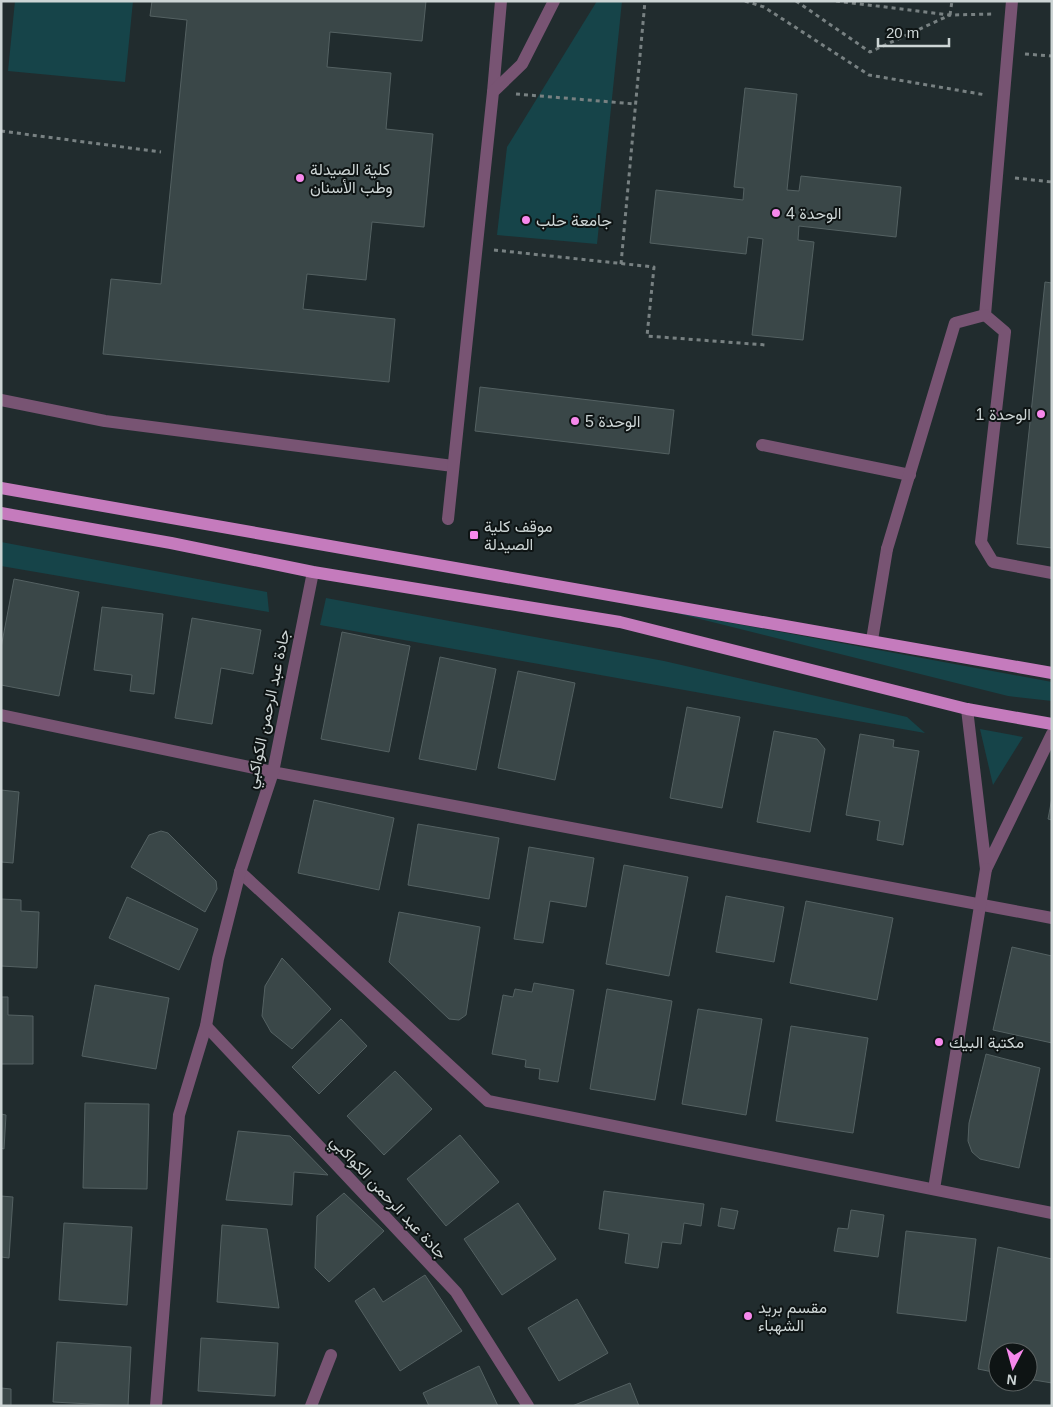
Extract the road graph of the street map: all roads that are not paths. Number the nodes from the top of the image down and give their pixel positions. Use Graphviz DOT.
graph roads {
  1 [pos="500,1"];
  2 [pos="554,1"];
  3 [pos="1012,7"];
  4 [pos="493,92"];
  5 [pos="984,315"];
  6 [pos="1,400"];
  7 [pos="762,445"];
  8 [pos="453,466"];
  9 [pos="910,475"];
  10 [pos="1,488"];
  11 [pos="1,513"];
  12 [pos="448,519"];
  13 [pos="313,572"];
  14 [pos="1052,573"];
  15 [pos="872,640"];
  16 [pos="1052,673"];
  17 [pos="967,709"];
  18 [pos="1,715"];
  19 [pos="1052,724"];
  20 [pos="1052,734"];
  21 [pos="273,772"];
  22 [pos="986,869"];
  23 [pos="240,872"];
  24 [pos="980,906"];
  25 [pos="1052,918"];
  26 [pos="206,1026"];
  27 [pos="934,1189"];
  28 [pos="1052,1213"];
  29 [pos="331,1355"];
  30 [pos="156,1406"];
  31 [pos="311,1406"];
  32 [pos="528,1406"];
  1 -- 4 [label="street"];
  2 -- 4 [label="street"];
  3 -- 5 [label="street"];
  4 -- 8 [label="street"];
  5 -- 9 [label="street"];
  5 -- 14 [label="street"];
  6 -- 8 [label="street"];
  7 -- 9 [label="street"];
  8 -- 12 [label="street"];
  9 -- 15 [label="street"];
  10 -- 15 [label="main road"];
  11 -- 13 [label="main road"];
  13 -- 17 [label="main road"];
  13 -- 21 [label="street, جادة عبد الرحمن الكواكبي"];
  15 -- 16 [label="main road"];
  17 -- 19 [label="main road"];
  17 -- 22 [label="street"];
  18 -- 21 [label="street"];
  20 -- 22 [label="street"];
  21 -- 23 [label="street, جادة عبد الرحمن الكواكبي"];
  21 -- 24 [label="street"];
  22 -- 24 [label="street"];
  23 -- 26 [label="street, جادة عبد الرحمن الكواكبي"];
  23 -- 27 [label="street"];
  24 -- 25 [label="street"];
  24 -- 27 [label="street"];
  26 -- 30 [label="street, جادة عبد الرحمن الكواكبي"];
  26 -- 32 [label="street, جادة عبد الرحمن الكواكبي"];
  27 -- 28 [label="street"];
  29 -- 31 [label="street"];
}
